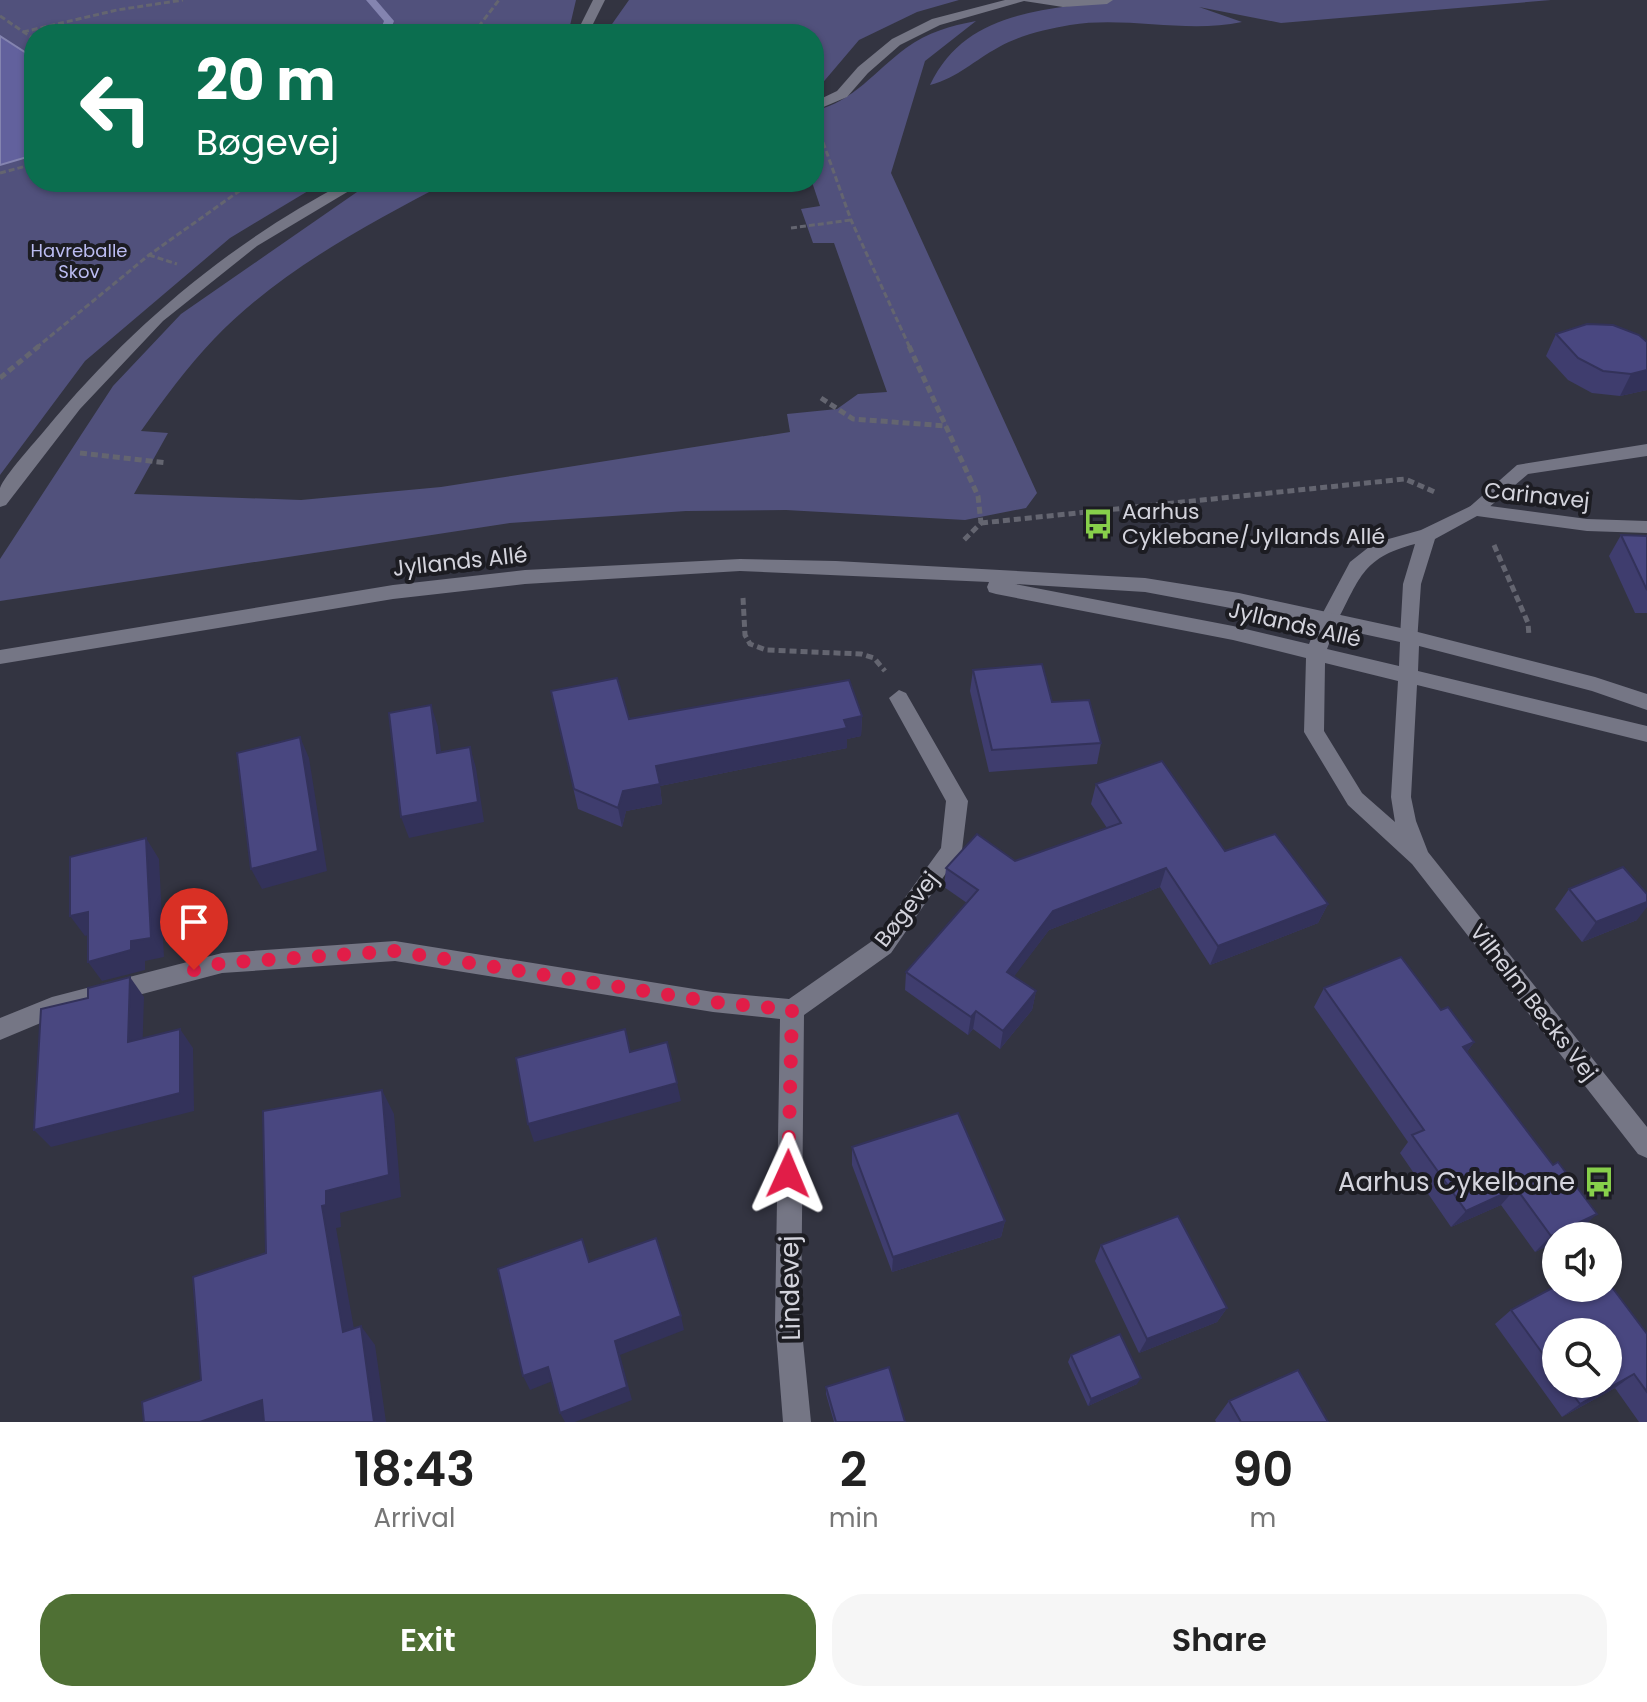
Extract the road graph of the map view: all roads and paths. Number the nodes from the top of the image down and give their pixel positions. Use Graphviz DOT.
graph roads {
  1 [pos="183,0"];
  2 [pos="499,0"];
  3 [pos="599,0"];
  4 [pos="1019,0"];
  5 [pos="1029,0"];
  6 [pos="1107,0"];
  7 [pos="0,16"];
  8 [pos="57,24"];
  9 [pos="481,24"];
  10 [pos="587,24"];
  11 [pos="23,32"];
  12 [pos="824,102"];
  13 [pos="824,146"];
  14 [pos="24,167"];
  15 [pos="0,173"];
  16 [pos="238,192"];
  17 [pos="339,192"];
  18 [pos="851,220"];
  19 [pos="791,228"];
  20 [pos="0,378"];
  21 [pos="821,398"];
  22 [pos="947,426"];
  23 [pos="37,447"];
  24 [pos="1647,450"];
  25 [pos="167,463"];
  26 [pos="0,501"];
  27 [pos="1475,510"];
  28 [pos="981,523"];
  29 [pos="1647,527"];
  30 [pos="1427,535"];
  31 [pos="740,565"];
  32 [pos="930,573"];
  33 [pos="1328,620"];
  34 [pos="1410,637"];
  35 [pos="1316,653"];
  36 [pos="0,657"];
  37 [pos="1532,669"];
  38 [pos="1406,675"];
  39 [pos="899,698"];
  40 [pos="1647,702"];
  41 [pos="1647,734"];
  42 [pos="1420,858"];
  43 [pos="792,1010"];
  44 [pos="0,1029"];
  45 [pos="1647,1146"];
  46 [pos="797,1422"];
  1 -- 8 [label="path"];
  2 -- 9 [label="path"];
  3 -- 10 [label="street"];
  4 -- 12 [label="street"];
  5 -- 6 [label="street"];
  7 -- 11 [label="path"];
  13 -- 18 [label="path"];
  14 -- 15 [label="path"];
  16 -- 20 [label="path"];
  17 -- 23 [label="street"];
  18 -- 19 [label="path"];
  18 -- 22 [label="path"];
  21 -- 22 [label="path"];
  22 -- 28 [label="path"];
  23 -- 25 [label="path"];
  23 -- 26 [label="street"];
  24 -- 27 [label="street"];
  27 -- 28 [label="path"];
  27 -- 29 [label="street, Carinavej"];
  27 -- 30 [label="street, Carinavej"];
  27 -- 37 [label="path"];
  28 -- 32 [label="path"];
  30 -- 33 [label="street, Carinavej"];
  30 -- 34 [label="street"];
  31 -- 32 [label="street, Jyllands Allé"];
  31 -- 36 [label="street, Jyllands Allé"];
  31 -- 39 [label="path"];
  32 -- 33 [label="street, Jyllands Allé"];
  32 -- 35 [label="street, Jyllands Allé"];
  33 -- 34 [label="street, Jyllands Allé"];
  33 -- 35 [label="street, Carinavej"];
  34 -- 37 [label="street, Jyllands Allé"];
  34 -- 38 [label="street, Vilhelm Becks Vej"];
  35 -- 38 [label="street, Jyllands Allé"];
  35 -- 42 [label="street, Vilhelm Becks Vej"];
  37 -- 40 [label="street, Jyllands Allé"];
  38 -- 41 [label="street, Jyllands Allé"];
  38 -- 42 [label="street, Vilhelm Becks Vej"];
  39 -- 43 [label="street, Bøgevej"];
  42 -- 45 [label="street, Vilhelm Becks Vej"];
  43 -- 44 [label="street"];
  43 -- 46 [label="street, Lindevej"];
}
